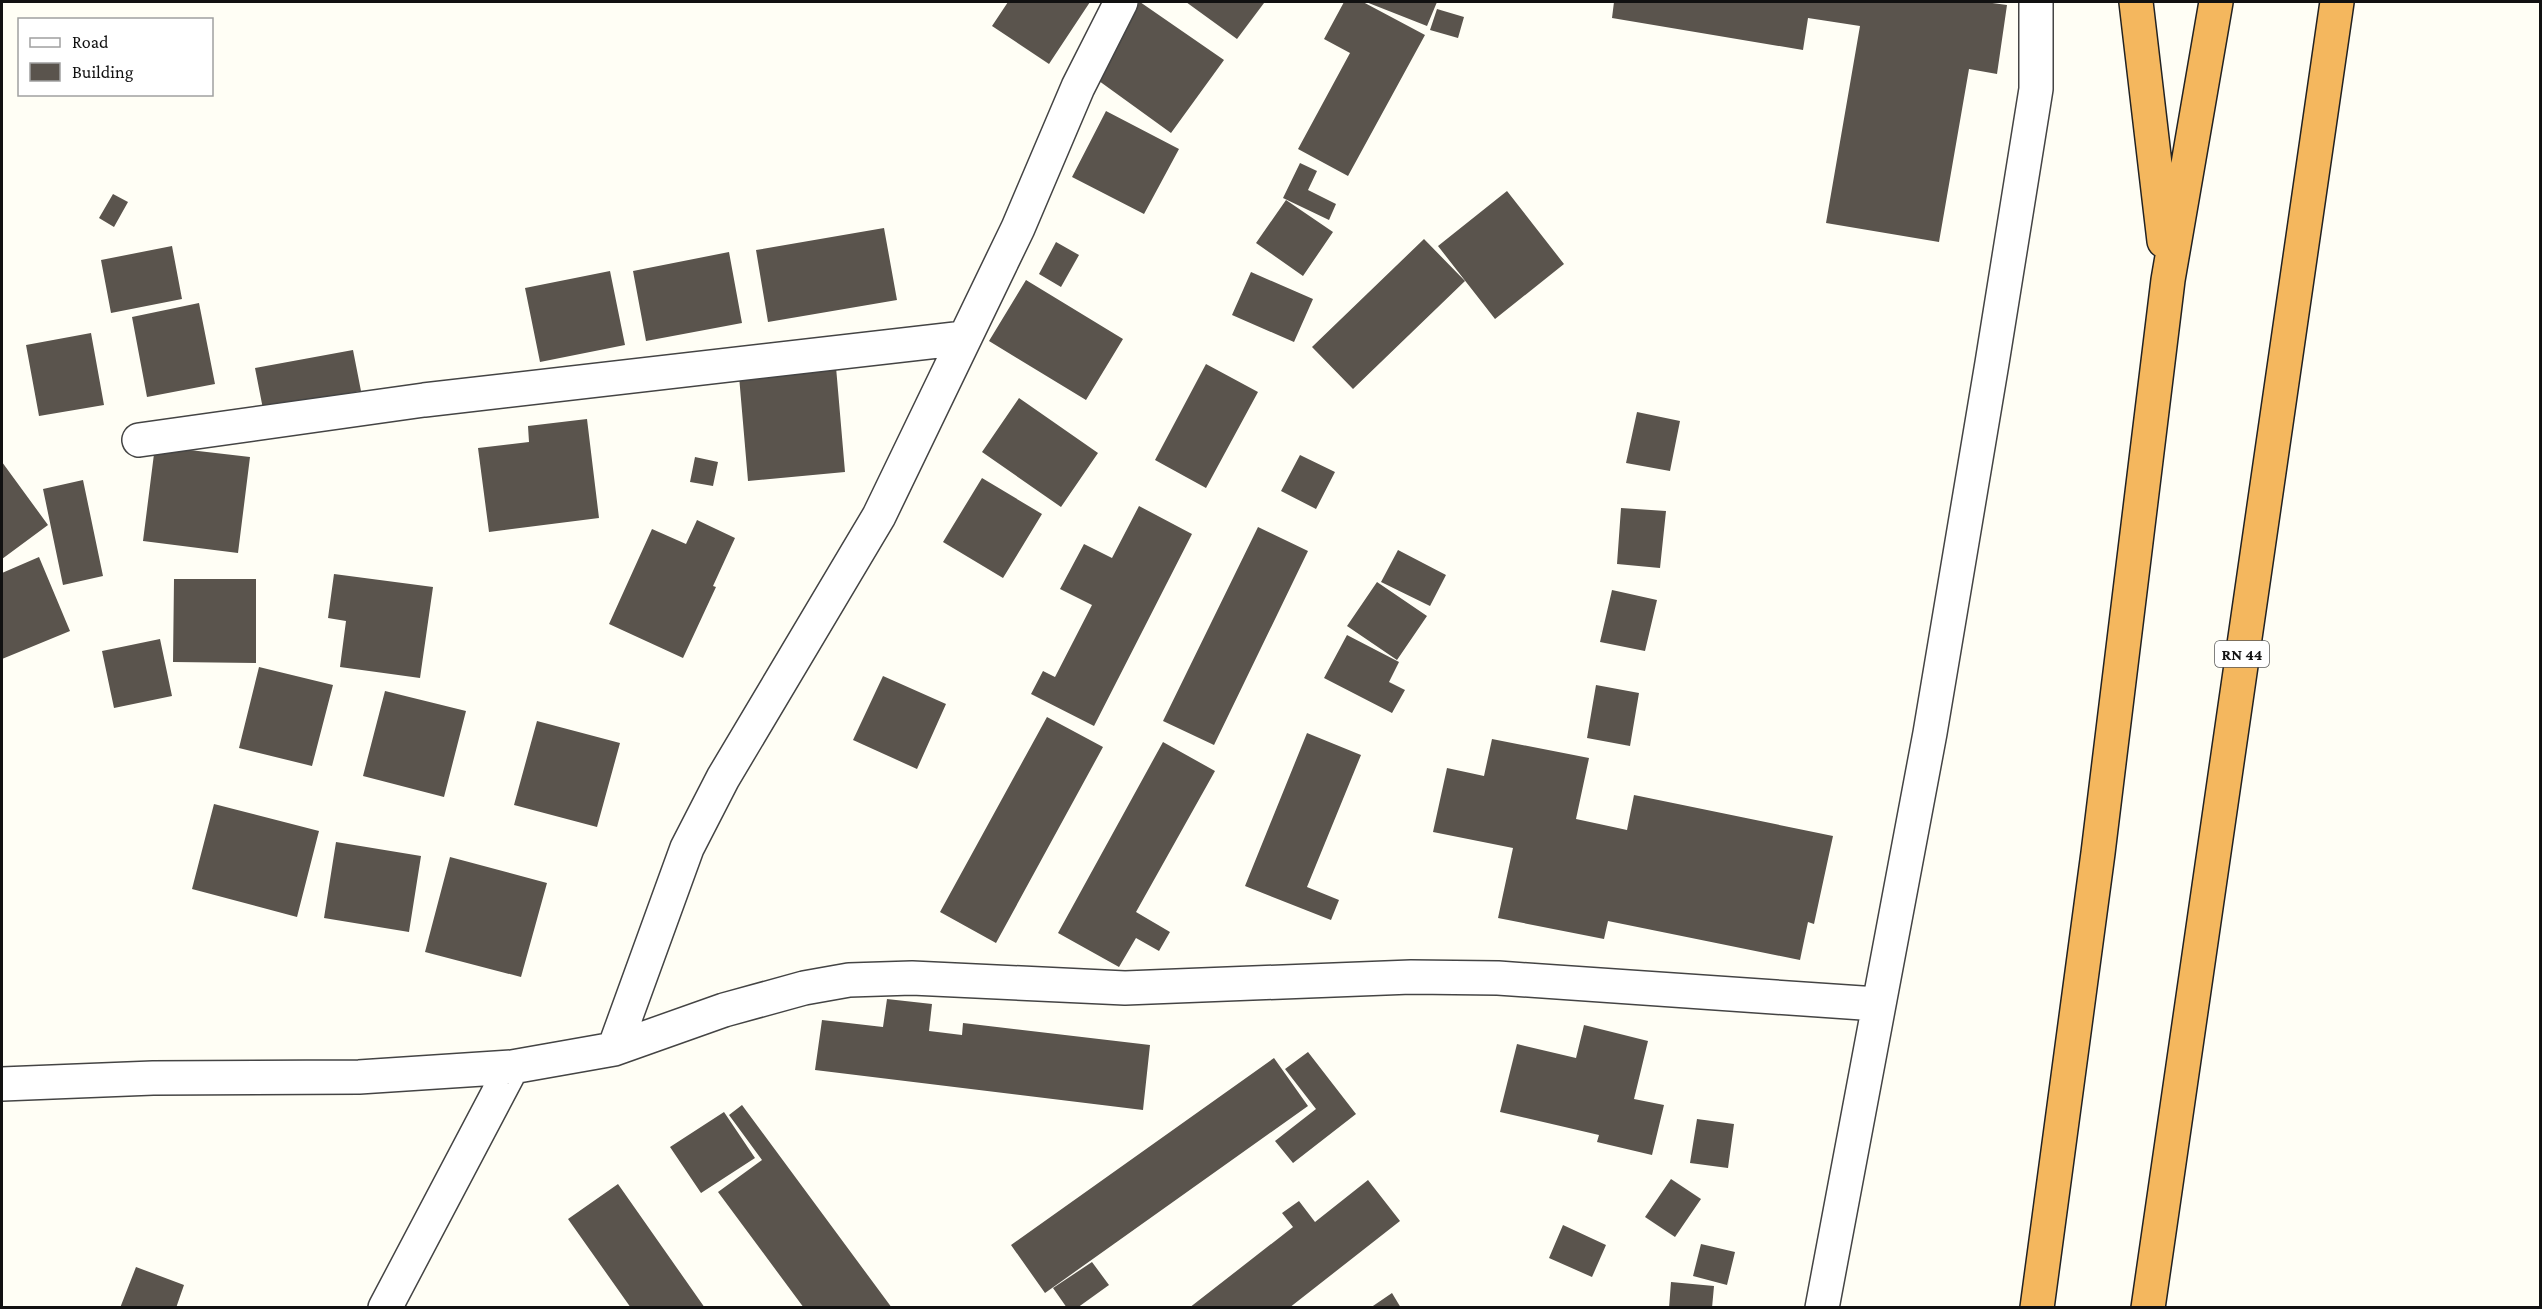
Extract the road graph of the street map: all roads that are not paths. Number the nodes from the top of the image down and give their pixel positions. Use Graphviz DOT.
graph roads {
  1 [pos="1121,2"];
  2 [pos="2036,2"];
  3 [pos="2136,2"];
  4 [pos="2216,2"];
  5 [pos="2352,2"];
  6 [pos="2335,17"];
  7 [pos="2168,279"];
  8 [pos="963,338"];
  9 [pos="139,440"];
  10 [pos="1877,1004"];
  11 [pos="614,1049"];
  12 [pos="512,1067"];
  13 [pos="2,1084"];
  14 [pos="385,1308"];
  15 [pos="1822,1308"];
  16 [pos="2037,1308"];
  17 [pos="2148,1308"];
  1 -- 8 [label="street"];
  2 -- 10 [label="street"];
  3 -- 7 [label="highway"];
  4 -- 7 [label="highway"];
  5 -- 6 [label="highway"];
  6 -- 17 [label="highway, RN 44"];
  7 -- 16 [label="highway"];
  8 -- 9 [label="street"];
  8 -- 11 [label="street"];
  10 -- 11 [label="street"];
  10 -- 15 [label="street"];
  11 -- 12 [label="street"];
  12 -- 13 [label="street"];
  12 -- 14 [label="street"];
}
